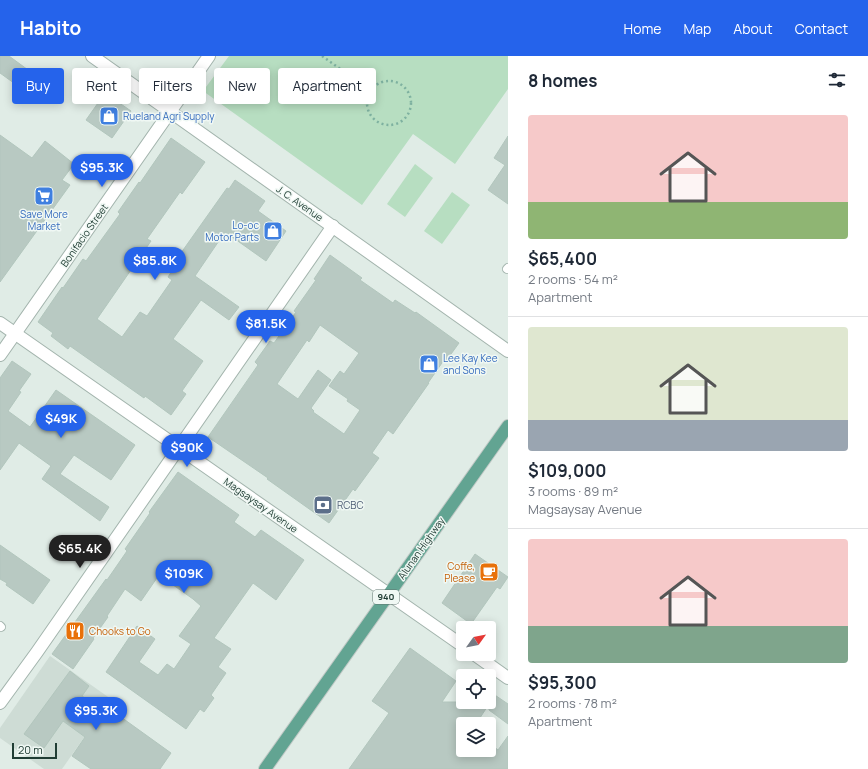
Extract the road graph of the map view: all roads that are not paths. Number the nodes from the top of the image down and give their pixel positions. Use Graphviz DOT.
graph roads {
  1 [pos="92,56"];
  2 [pos="209,56"];
  3 [pos="170,111"];
  4 [pos="333,226"];
  5 [pos="0,323"];
  6 [pos="15,333"];
  7 [pos="508,351"];
  8 [pos="0,355"];
  9 [pos="508,426"];
  10 [pos="179,448"];
  11 [pos="388,594"];
  12 [pos="456,641"];
  13 [pos="484,661"];
  14 [pos="508,678"];
  15 [pos="0,703"];
  16 [pos="265,769"];
  1 -- 3 [label="street, J. C. Avenue"];
  2 -- 3 [label="street, Bonifacio Street"];
  3 -- 4 [label="street, J. C. Avenue"];
  3 -- 6 [label="street, Bonifacio Street"];
  4 -- 7 [label="street, J. C. Avenue"];
  4 -- 10 [label="street"];
  5 -- 6 [label="street, Magsaysay Avenue"];
  6 -- 8 [label="street, Bonifacio Street"];
  6 -- 10 [label="street, Magsaysay Avenue"];
  9 -- 11 [label="main road, Alunan Highway / 940"];
  10 -- 11 [label="street, Magsaysay Avenue"];
  10 -- 15 [label="street"];
  11 -- 12 [label="street, Magsaysay Avenue"];
  11 -- 16 [label="main road, Alunan Highway / 940"];
  13 -- 14 [label="street"];
}
